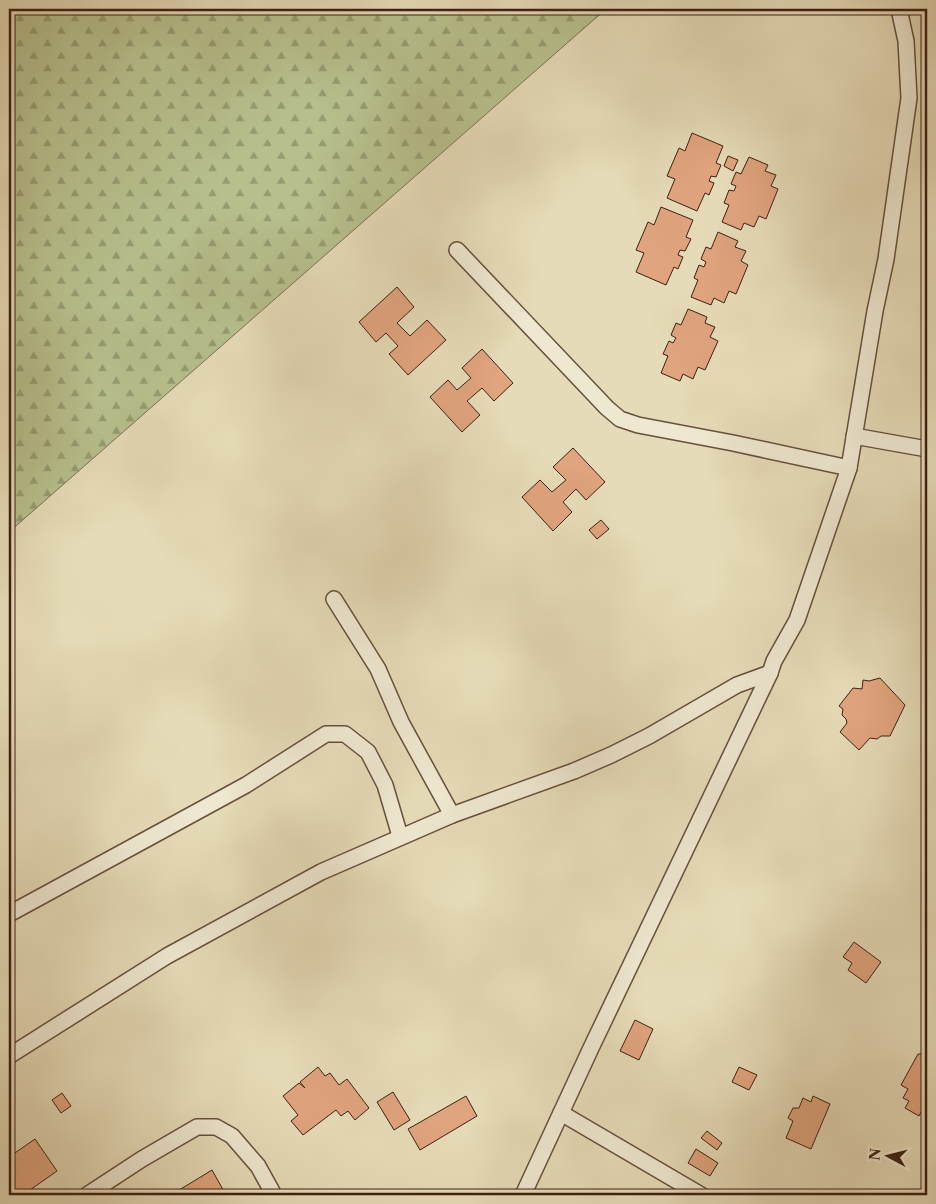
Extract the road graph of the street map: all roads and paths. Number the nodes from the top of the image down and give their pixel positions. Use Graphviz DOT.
graph roads {
  1 [pos="898,9"];
  2 [pos="457,250"];
  3 [pos="854,436"];
  4 [pos="927,448"];
  5 [pos="849,468"];
  6 [pos="334,599"];
  7 [pos="770,672"];
  8 [pos="452,815"];
  9 [pos="400,836"];
  10 [pos="9,914"];
  11 [pos="9,1056"];
  12 [pos="561,1113"];
  13 [pos="87,1195"];
  14 [pos="274,1195"];
  15 [pos="523,1195"];
  16 [pos="702,1195"];
  1 -- 3 [label="street"];
  2 -- 5 [label="street"];
  3 -- 4 [label="street"];
  3 -- 5 [label="street"];
  5 -- 7 [label="street"];
  6 -- 8 [label="street"];
  7 -- 8 [label="street"];
  7 -- 12 [label="street"];
  8 -- 9 [label="street"];
  9 -- 10 [label="street"];
  9 -- 11 [label="street"];
  12 -- 15 [label="street"];
  12 -- 16 [label="street"];
  13 -- 14 [label="street"];
}
